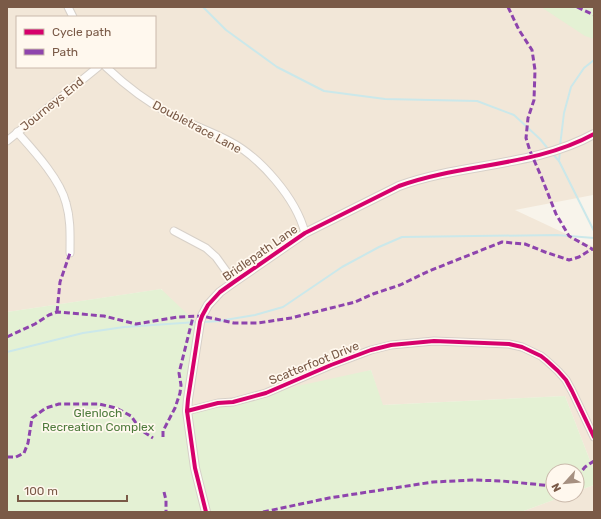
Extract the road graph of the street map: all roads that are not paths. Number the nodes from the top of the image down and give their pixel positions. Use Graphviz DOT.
graph roads {
  1 [pos="68,7"];
  2 [pos="72,16"];
  3 [pos="97,68"];
  4 [pos="107,68"];
  5 [pos="17,132"];
  6 [pos="594,134"];
  7 [pos="7,141"];
  8 [pos="174,231"];
  9 [pos="306,233"];
  10 [pos="70,253"];
  11 [pos="234,282"];
  12 [pos="187,411"];
  13 [pos="594,436"];
  14 [pos="206,512"];
  1 -- 2 [label="street"];
  3 -- 5 [label="street, Journeys End"];
  4 -- 9 [label="street, Doubletrace Lane"];
  5 -- 7 [label="street, Journeys End"];
  5 -- 10 [label="street"];
  6 -- 9 [label="street, Bridlepath Lane"];
  8 -- 11 [label="street"];
  9 -- 11 [label="street, Bridlepath Lane"];
  11 -- 12 [label="street, Bridlepath Lane"];
  12 -- 13 [label="street, Scatterfoot Drive"];
  12 -- 14 [label="street, Bridlepath Lane"];
}
